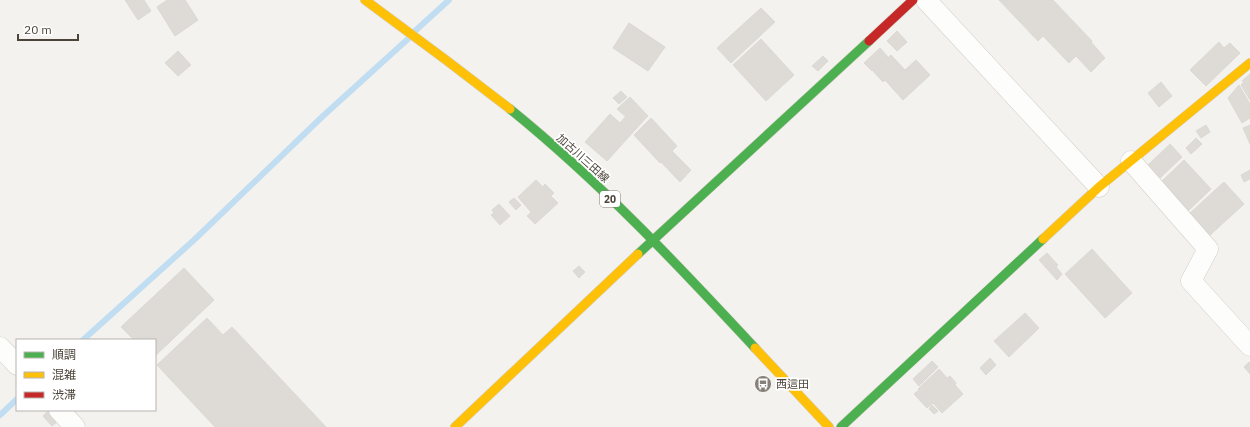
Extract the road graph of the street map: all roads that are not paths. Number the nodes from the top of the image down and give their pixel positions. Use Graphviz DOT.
graph roads {
  1 [pos="366,0"];
  2 [pos="912,0"];
  3 [pos="926,0"];
  4 [pos="1250,62"];
  5 [pos="1131,161"];
  6 [pos="1099,187"];
  7 [pos="652,240"];
  8 [pos="1250,346"];
  9 [pos="0,347"];
  10 [pos="16,364"];
  11 [pos="60,411"];
  12 [pos="75,427"];
  13 [pos="455,427"];
  14 [pos="829,427"];
  15 [pos="841,427"];
  1 -- 7 [label="street, 加古川三田線 / 20"];
  2 -- 7 [label="street"];
  3 -- 6 [label="street"];
  4 -- 5 [label="street"];
  5 -- 6 [label="street"];
  5 -- 8 [label="street"];
  6 -- 15 [label="street"];
  7 -- 13 [label="street"];
  7 -- 14 [label="street, 加古川三田線 / 20"];
  9 -- 10 [label="street"];
  11 -- 12 [label="street"];
}
